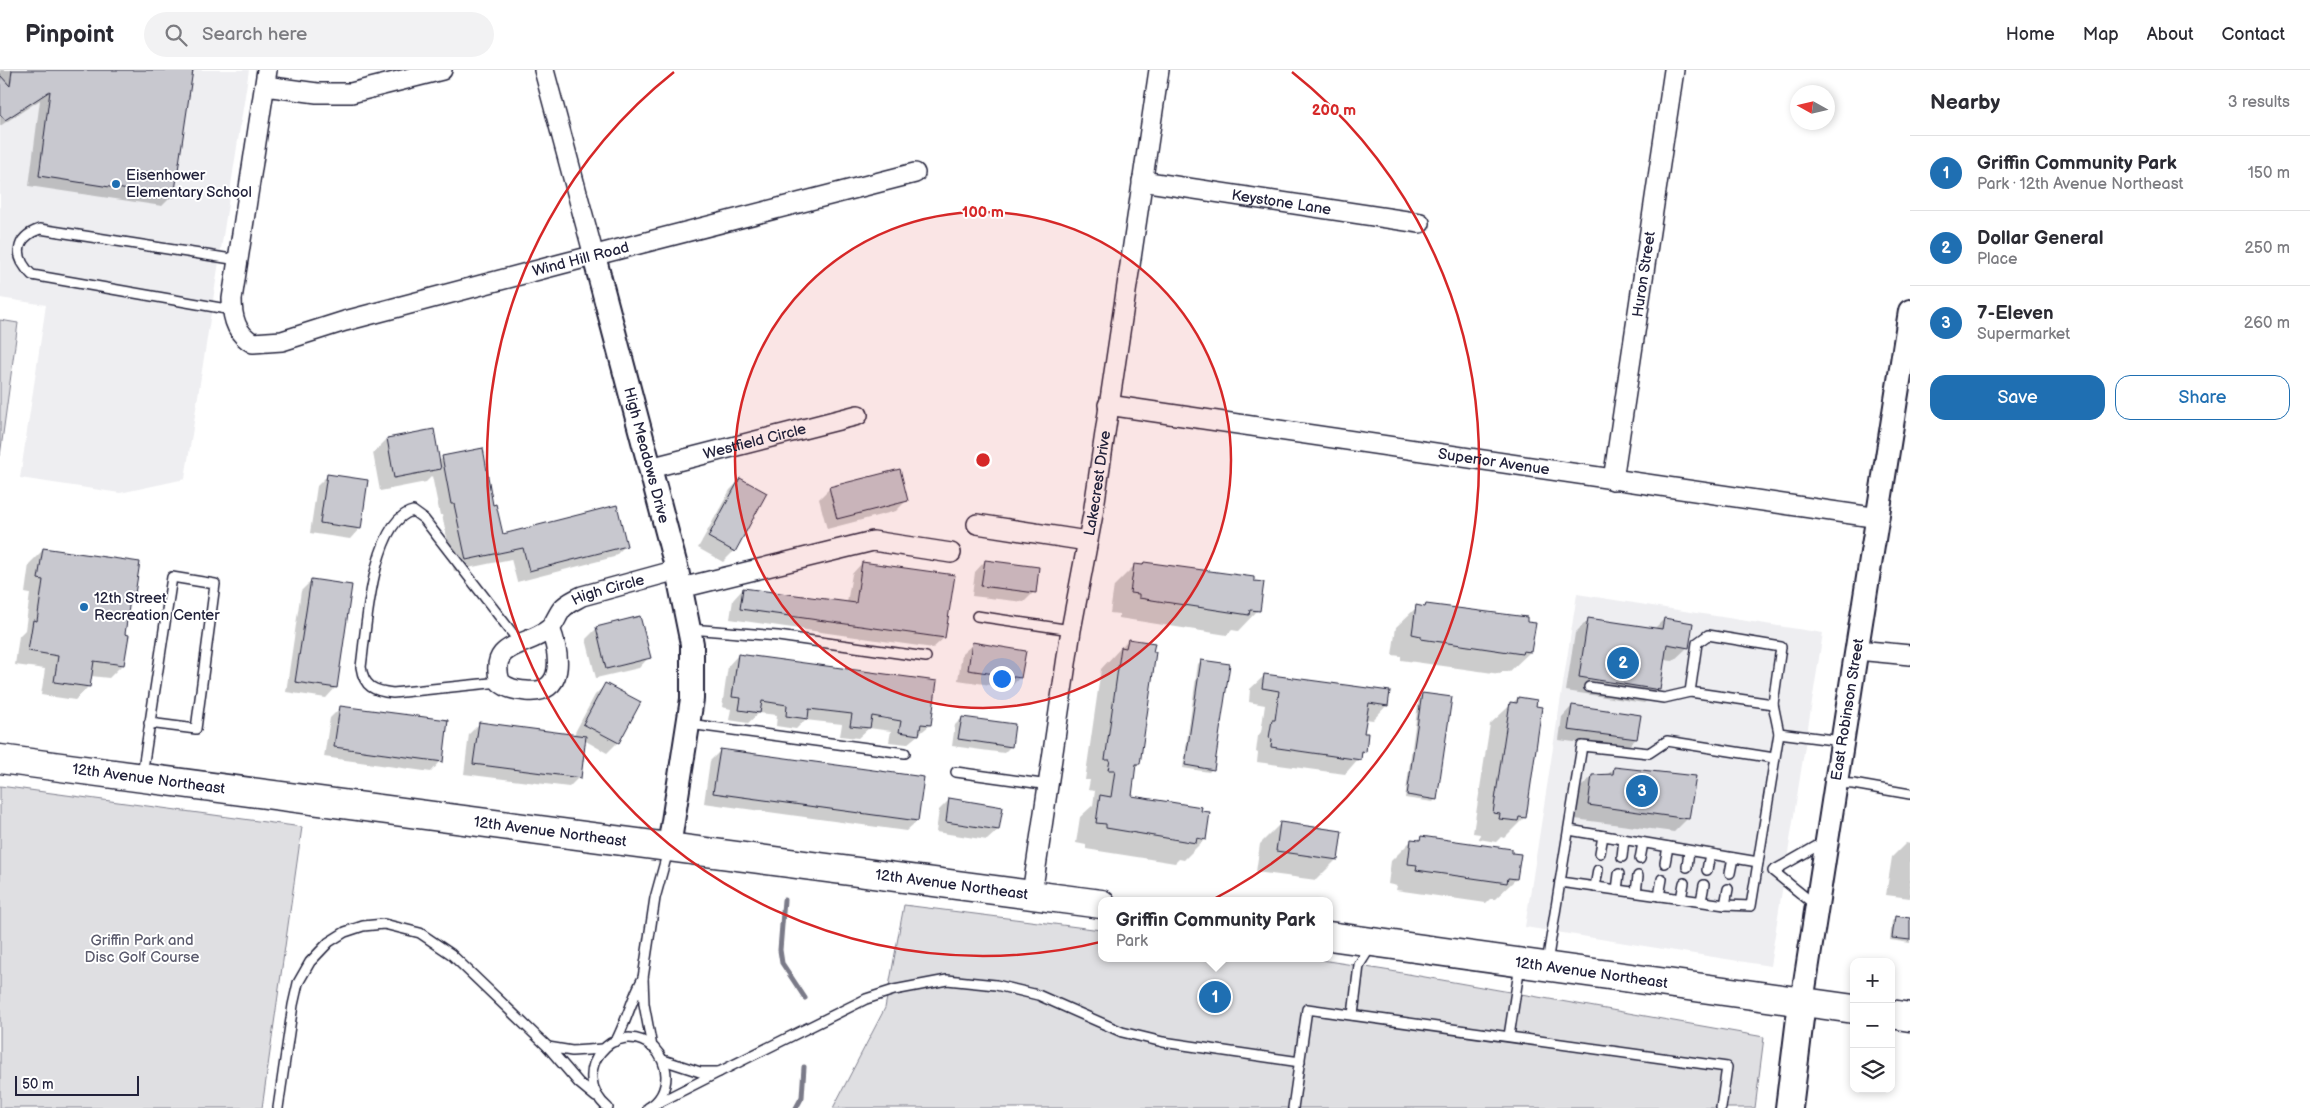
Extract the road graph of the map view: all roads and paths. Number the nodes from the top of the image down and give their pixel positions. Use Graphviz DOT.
graph roads {
  1 [pos="442,70"];
  2 [pos="544,70"];
  3 [pos="1159,70"];
  4 [pos="1674,70"];
  5 [pos="266,78"];
  6 [pos="916,173"];
  7 [pos="1142,181"];
  8 [pos="1420,223"];
  9 [pos="594,256"];
  10 [pos="238,260"];
  11 [pos="232,310"];
  12 [pos="1910,312"];
  13 [pos="1108,405"];
  14 [pos="858,414"];
  15 [pos="650,468"];
  16 [pos="1613,480"];
  17 [pos="1879,518"];
  18 [pos="977,524"];
  19 [pos="1087,541"];
  20 [pos="950,552"];
  21 [pos="679,579"];
  22 [pos="978,616"];
  23 [pos="550,628"];
  24 [pos="690,629"];
  25 [pos="1071,630"];
  26 [pos="520,643"];
  27 [pos="1857,650"];
  28 [pos="1910,655"];
  29 [pos="926,657"];
  30 [pos="500,682"];
  31 [pos="1590,687"];
  32 [pos="1690,692"];
  33 [pos="1773,704"];
  34 [pos="150,723"];
  35 [pos="689,724"];
  36 [pos="1778,733"];
  37 [pos="1842,741"];
  38 [pos="905,753"];
  39 [pos="1774,758"];
  40 [pos="0,759"];
  41 [pos="956,772"];
  42 [pos="142,778"];
  43 [pos="1834,783"];
  44 [pos="1049,785"];
  45 [pos="1910,794"];
  46 [pos="1569,830"];
  47 [pos="1603,836"];
  48 [pos="1624,839"];
  49 [pos="1826,841"];
  50 [pos="1643,843"];
  51 [pos="669,846"];
  52 [pos="1668,847"];
  53 [pos="1689,850"];
  54 [pos="1600,853"];
  55 [pos="1710,854"];
  56 [pos="1622,857"];
  57 [pos="1733,858"];
  58 [pos="1640,859"];
  59 [pos="1665,863"];
  60 [pos="1758,865"];
  61 [pos="1686,867"];
  62 [pos="1598,870"];
  63 [pos="1707,870"];
  64 [pos="1773,871"];
  65 [pos="1730,873"];
  66 [pos="1619,874"];
  67 [pos="1638,876"];
  68 [pos="1662,879"];
  69 [pos="1560,882"];
  70 [pos="1684,883"];
  71 [pos="1704,885"];
  72 [pos="1595,887"];
  73 [pos="1728,889"];
  74 [pos="1617,890"];
  75 [pos="1636,892"];
  76 [pos="1032,894"];
  77 [pos="1659,896"];
  78 [pos="1681,899"];
  79 [pos="1701,902"];
  80 [pos="1098,904"];
  81 [pos="1725,905"];
  82 [pos="1816,906"];
  83 [pos="1333,937"];
  84 [pos="1373,942"];
  85 [pos="1520,962"];
  86 [pos="1547,966"];
  87 [pos="643,978"];
  88 [pos="1802,1002"];
  89 [pos="1850,1008"];
  90 [pos="1353,1015"];
  91 [pos="1895,1015"];
  92 [pos="1910,1017"];
  93 [pos="1509,1036"];
  94 [pos="616,1041"];
  95 [pos="548,1047"];
  96 [pos="652,1048"];
  97 [pos="604,1049"];
  98 [pos="663,1060"];
  99 [pos="1300,1062"];
  100 [pos="719,1072"];
  101 [pos="599,1100"];
  102 [pos="278,1108"];
  103 [pos="608,1108"];
  104 [pos="649,1108"];
  105 [pos="1293,1108"];
  106 [pos="1721,1108"];
  107 [pos="1789,1108"];
  1 -- 5 [label="street"];
  2 -- 9 [label="street, High Meadows Drive"];
  3 -- 7 [label="street, Lakecrest Drive"];
  4 -- 16 [label="street, Huron Street"];
  5 -- 10 [label="street"];
  6 -- 9 [label="street, Wind Hill Road"];
  7 -- 8 [label="street, Keystone Lane"];
  7 -- 13 [label="street, Lakecrest Drive"];
  9 -- 11 [label="street, Wind Hill Road"];
  9 -- 15 [label="street, High Meadows Drive"];
  10 -- 11 [label="street"];
  10 -- 11 [label="lane"];
  12 -- 17 [label="street, East Robinson Street"];
  13 -- 16 [label="street, Superior Avenue"];
  13 -- 19 [label="street, Lakecrest Drive"];
  14 -- 15 [label="street, Westfield Circle"];
  15 -- 21 [label="street, High Meadows Drive"];
  16 -- 17 [label="street, Superior Avenue"];
  17 -- 27 [label="street, East Robinson Street"];
  18 -- 19 [label="street"];
  19 -- 25 [label="street, Lakecrest Drive"];
  20 -- 21 [label="street, High Circle"];
  21 -- 23 [label="street, High Circle"];
  21 -- 24 [label="street, High Meadows Drive"];
  22 -- 25 [label="lane"];
  23 -- 26 [label="street, High Circle"];
  23 -- 30 [label="street"];
  24 -- 29 [label="lane"];
  24 -- 35 [label="street, High Meadows Drive"];
  25 -- 44 [label="street, Lakecrest Drive"];
  26 -- 30 [label="street, High Circle"];
  26 -- 30 [label="lane"];
  27 -- 28 [label="street"];
  27 -- 37 [label="street, East Robinson Street"];
  31 -- 32 [label="lane"];
  32 -- 33 [label="lane"];
  32 -- 33 [label="lane"];
  33 -- 36 [label="lane"];
  34 -- 34 [label="lane"];
  34 -- 42 [label="lane"];
  35 -- 38 [label="lane"];
  35 -- 51 [label="street, High Meadows Drive"];
  36 -- 37 [label="lane"];
  36 -- 39 [label="lane"];
  37 -- 43 [label="street, East Robinson Street"];
  39 -- 46 [label="lane"];
  39 -- 60 [label="lane"];
  40 -- 42 [label="main road, 12th Avenue Northeast"];
  41 -- 44 [label="lane"];
  42 -- 51 [label="main road, 12th Avenue Northeast"];
  43 -- 45 [label="lane"];
  43 -- 49 [label="street, East Robinson Street"];
  44 -- 76 [label="street, Lakecrest Drive"];
  46 -- 47 [label="lane"];
  46 -- 69 [label="lane"];
  47 -- 48 [label="lane"];
  47 -- 54 [label="lane"];
  48 -- 50 [label="lane"];
  48 -- 56 [label="lane"];
  49 -- 64 [label="lane"];
  49 -- 82 [label="street, East Robinson Street"];
  50 -- 52 [label="lane"];
  50 -- 58 [label="lane"];
  51 -- 76 [label="main road, 12th Avenue Northeast"];
  51 -- 87 [label="lane"];
  52 -- 53 [label="lane"];
  52 -- 59 [label="lane"];
  53 -- 55 [label="lane"];
  53 -- 61 [label="lane"];
  55 -- 57 [label="lane"];
  55 -- 63 [label="lane"];
  57 -- 60 [label="lane"];
  57 -- 65 [label="lane"];
  60 -- 64 [label="lane"];
  60 -- 81 [label="lane"];
  62 -- 72 [label="lane"];
  64 -- 82 [label="lane"];
  66 -- 74 [label="lane"];
  67 -- 75 [label="lane"];
  68 -- 77 [label="lane"];
  69 -- 72 [label="lane"];
  69 -- 86 [label="lane"];
  70 -- 78 [label="lane"];
  71 -- 79 [label="lane"];
  72 -- 74 [label="lane"];
  73 -- 81 [label="lane"];
  74 -- 75 [label="lane"];
  75 -- 77 [label="lane"];
  76 -- 80 [label="main road, 12th Avenue Northeast"];
  77 -- 78 [label="lane"];
  78 -- 79 [label="lane"];
  79 -- 81 [label="lane"];
  82 -- 88 [label="street, East Robinson Street"];
  83 -- 84 [label="main road, 12th Avenue Northeast"];
  84 -- 85 [label="main road, 12th Avenue Northeast"];
  84 -- 90 [label="lane"];
  85 -- 86 [label="main road, 12th Avenue Northeast"];
  85 -- 93 [label="lane"];
  86 -- 88 [label="main road, 12th Avenue Northeast"];
  87 -- 94 [label="lane"];
  87 -- 96 [label="lane"];
  88 -- 89 [label="main road, 12th Avenue Northeast"];
  88 -- 107 [label="main road, East Robinson Street"];
  90 -- 93 [label="lane"];
  90 -- 99 [label="lane"];
  91 -- 92 [label="main road"];
  93 -- 106 [label="lane"];
  94 -- 96 [label="lane"];
  94 -- 97 [label="lane"];
  95 -- 97 [label="lane"];
  95 -- 101 [label="lane"];
  95 -- 102 [label="lane"];
  96 -- 98 [label="lane"];
  97 -- 101 [label="lane"];
  98 -- 100 [label="lane"];
  98 -- 104 [label="lane"];
  99 -- 100 [label="lane"];
  99 -- 105 [label="lane"];
  100 -- 104 [label="lane"];
  101 -- 103 [label="lane"];
}
